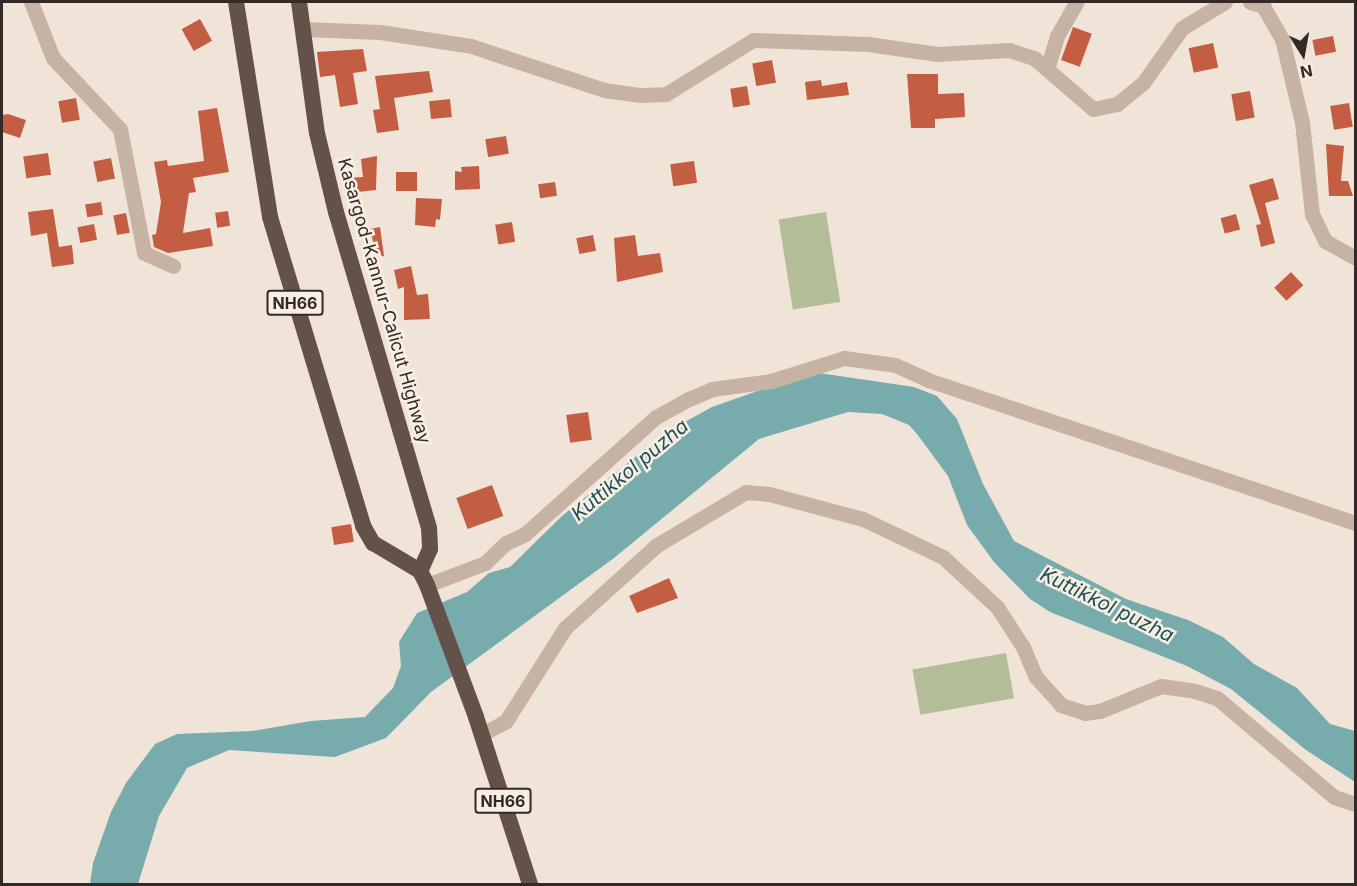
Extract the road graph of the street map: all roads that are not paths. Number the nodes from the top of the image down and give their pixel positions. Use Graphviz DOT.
graph roads {
  1 [pos="31,2"];
  2 [pos="236,2"];
  3 [pos="299,2"];
  4 [pos="1077,2"];
  5 [pos="1225,2"];
  6 [pos="1250,2"];
  7 [pos="302,29"];
  8 [pos="1047,69"];
  9 [pos="1356,258"];
  10 [pos="174,266"];
  11 [pos="1356,523"];
  12 [pos="426,584"];
  13 [pos="482,734"];
  14 [pos="1356,804"];
  15 [pos="530,885"];
  1 -- 10 [label="street"];
  2 -- 12 [label="highway, NH66"];
  3 -- 7 [label="highway, Kasargod-Kannur-Calicut Highway"];
  4 -- 8 [label="street"];
  5 -- 8 [label="street"];
  6 -- 9 [label="street"];
  7 -- 8 [label="street"];
  7 -- 12 [label="highway, Kasargod-Kannur-Calicut Highway"];
  11 -- 12 [label="street"];
  12 -- 13 [label="highway, NH66"];
  13 -- 14 [label="street"];
  13 -- 15 [label="highway, NH66"];
}
